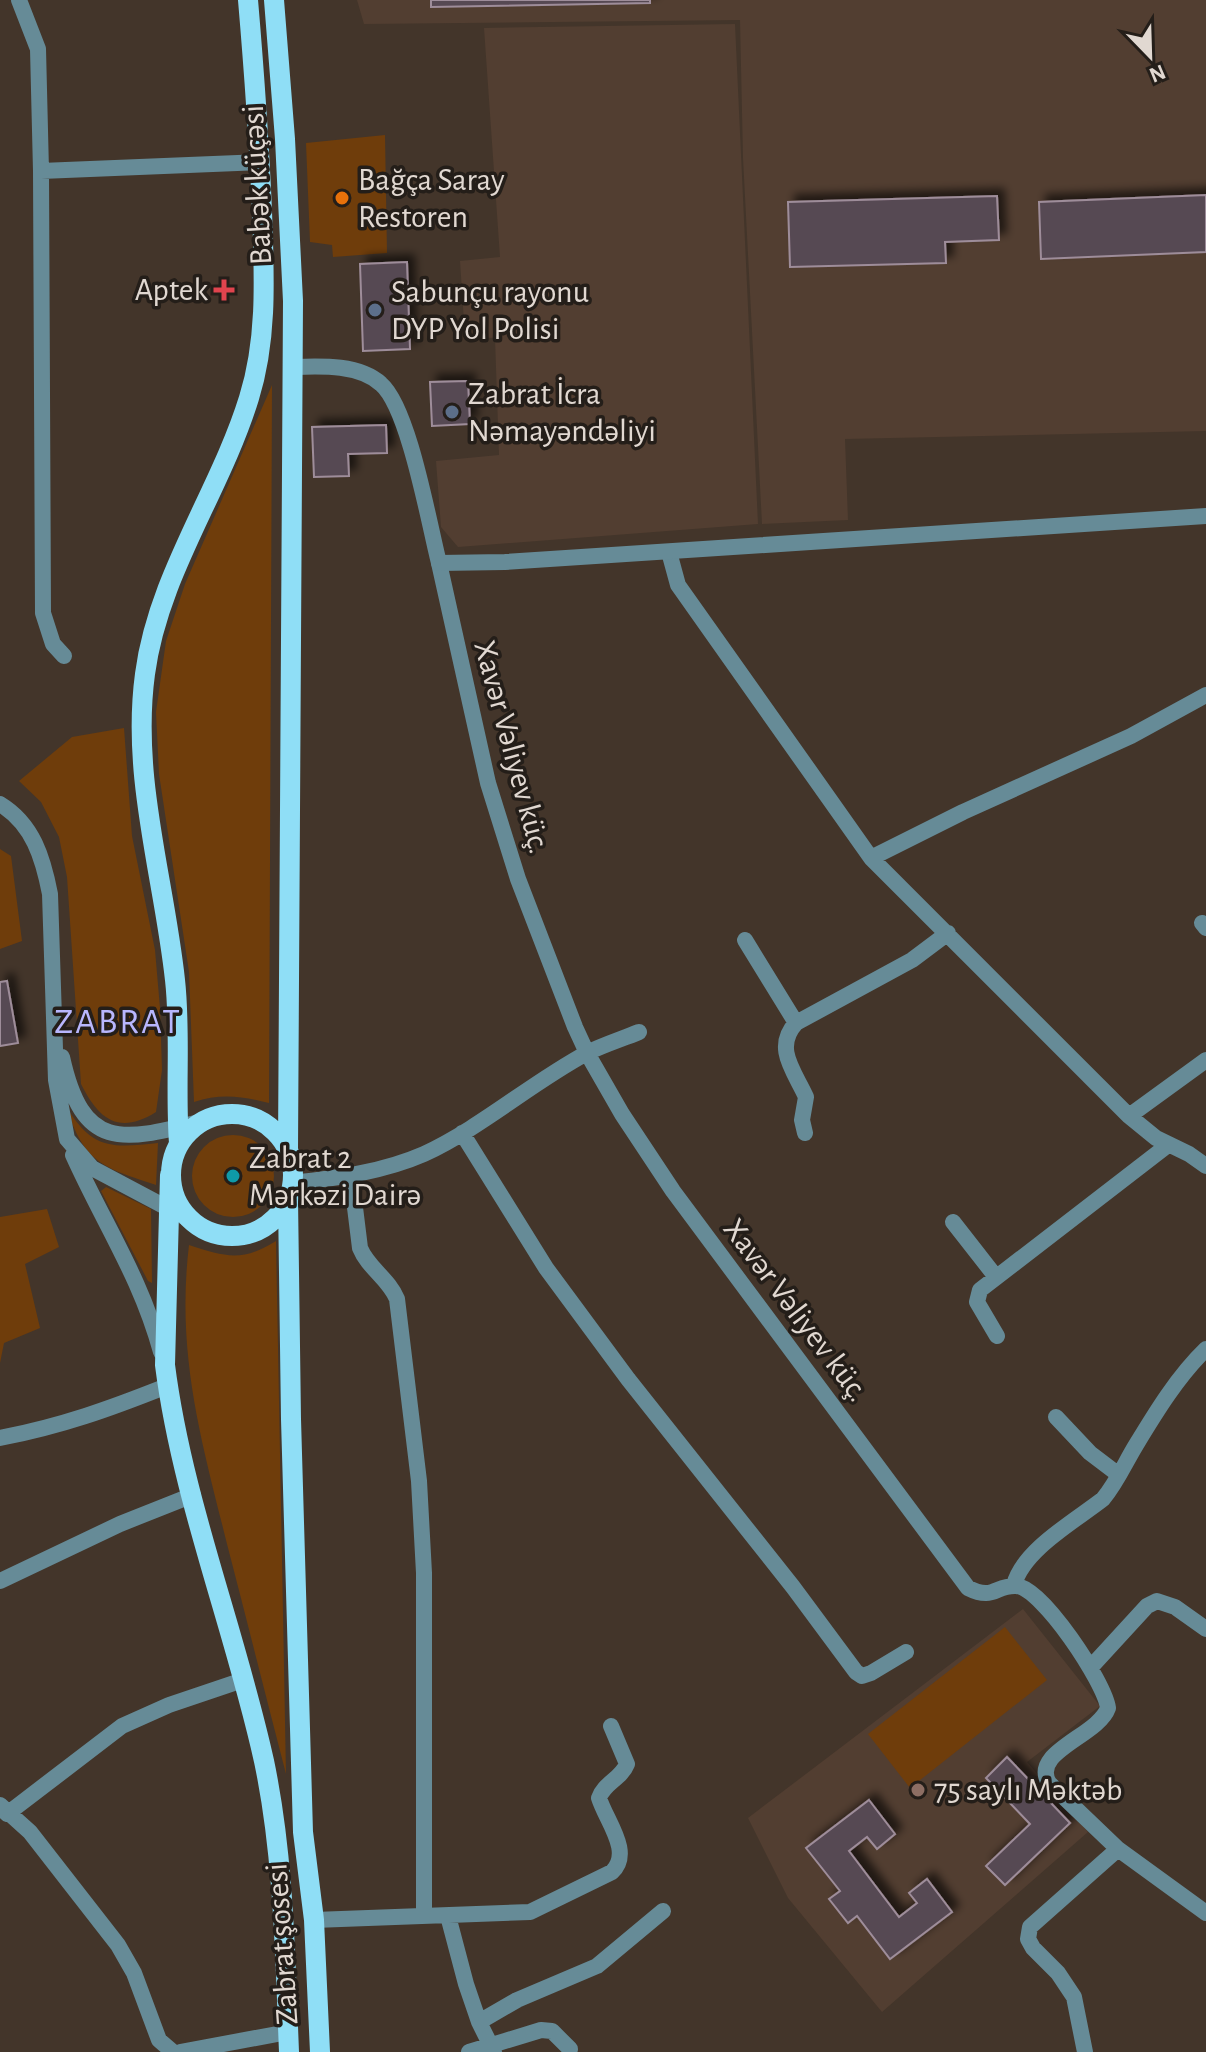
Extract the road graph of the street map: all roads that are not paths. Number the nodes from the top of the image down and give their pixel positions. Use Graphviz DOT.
graph roads {
  1 [pos="19,0"];
  2 [pos="248,0"];
  3 [pos="274,0"];
  4 [pos="260,162"];
  5 [pos="41,171"];
  6 [pos="293,367"];
  7 [pos="1206,516"];
  8 [pos="669,552"];
  9 [pos="439,563"];
  10 [pos="64,656"];
  11 [pos="1206,695"];
  12 [pos="0,804"];
  13 [pos="871,858"];
  14 [pos="948,933"];
  15 [pos="745,940"];
  16 [pos="796,1023"];
  17 [pos="56,1028"];
  18 [pos="639,1032"];
  19 [pos="587,1053"];
  20 [pos="1206,1060"];
  21 [pos="1129,1116"];
  22 [pos="462,1133"];
  23 [pos="805,1133"];
  24 [pos="179,1135"];
  25 [pos="67,1139"];
  26 [pos="1168,1145"];
  27 [pos="288,1150"];
  28 [pos="1206,1166"];
  29 [pos="170,1175"];
  30 [pos="351,1175"];
  31 [pos="290,1191"];
  32 [pos="168,1208"];
  33 [pos="190,1220"];
  34 [pos="953,1222"];
  35 [pos="996,1277"];
  36 [pos="997,1336"];
  37 [pos="1206,1349"];
  38 [pos="166,1376"];
  39 [pos="1056,1417"];
  40 [pos="0,1438"];
  41 [pos="1119,1475"];
  42 [pos="193,1495"];
  43 [pos="0,1581"];
  44 [pos="1014,1585"];
  45 [pos="1206,1629"];
  46 [pos="906,1652"];
  47 [pos="1091,1667"];
  48 [pos="243,1680"];
  49 [pos="611,1726"];
  50 [pos="4,1809"];
  51 [pos="1118,1849"];
  52 [pos="663,1911"];
  53 [pos="1206,1913"];
  54 [pos="424,1916"];
  55 [pos="448,1916"];
  56 [pos="314,1920"];
  57 [pos="479,2022"];
  58 [pos="289,2042"];
  59 [pos="493,2049"];
  60 [pos="570,2049"];
  61 [pos="173,2052"];
  62 [pos="180,2052"];
  63 [pos="320,2052"];
  64 [pos="469,2052"];
  65 [pos="1085,2052"];
  1 -- 5 [label="street"];
  2 -- 4 [label="main road, Babək küçəsi"];
  3 -- 6 [label="main road, Babək küçəsi"];
  4 -- 5 [label="street"];
  4 -- 24 [label="main road, Babək küçəsi"];
  5 -- 10 [label="street"];
  6 -- 9 [label="street, Xavər Vəliyev küç."];
  6 -- 27 [label="main road, Babək küçəsi"];
  7 -- 8 [label="street"];
  8 -- 9 [label="street"];
  8 -- 13 [label="street"];
  9 -- 19 [label="street, Xavər Vəliyev küç."];
  11 -- 13 [label="street"];
  12 -- 17 [label="street"];
  13 -- 14 [label="street"];
  14 -- 16 [label="street"];
  14 -- 21 [label="street"];
  15 -- 16 [label="street"];
  16 -- 23 [label="street"];
  17 -- 24 [label="street"];
  17 -- 25 [label="street"];
  18 -- 19 [label="street"];
  19 -- 22 [label="street"];
  19 -- 44 [label="street, Xavər Vəliyev küç."];
  20 -- 21 [label="street"];
  21 -- 26 [label="street"];
  22 -- 30 [label="street"];
  22 -- 46 [label="street"];
  24 -- 27 [label="main road"];
  24 -- 29 [label="main road"];
  25 -- 32 [label="street"];
  25 -- 38 [label="street"];
  26 -- 28 [label="street"];
  26 -- 35 [label="street"];
  27 -- 31 [label="main road"];
  29 -- 32 [label="main road, Zabrat şosesi"];
  29 -- 33 [label="main road"];
  30 -- 31 [label="street"];
  30 -- 54 [label="street"];
  31 -- 33 [label="main road"];
  31 -- 56 [label="main road, Zabrat şosesi"];
  32 -- 33 [label="street"];
  32 -- 38 [label="main road, Zabrat şosesi"];
  34 -- 35 [label="street"];
  35 -- 36 [label="street"];
  37 -- 41 [label="street"];
  38 -- 40 [label="street"];
  38 -- 42 [label="main road, Zabrat şosesi"];
  39 -- 41 [label="street"];
  41 -- 44 [label="street"];
  42 -- 43 [label="street"];
  42 -- 48 [label="main road, Zabrat şosesi"];
  44 -- 47 [label="street"];
  45 -- 47 [label="street"];
  47 -- 51 [label="street"];
  48 -- 50 [label="street"];
  48 -- 58 [label="main road, Zabrat şosesi"];
  49 -- 55 [label="street"];
  50 -- 61 [label="street"];
  51 -- 53 [label="street"];
  51 -- 65 [label="street"];
  52 -- 57 [label="street"];
  54 -- 55 [label="street"];
  54 -- 56 [label="street"];
  55 -- 57 [label="street"];
  56 -- 63 [label="main road, Zabrat şosesi"];
  57 -- 59 [label="street"];
  58 -- 62 [label="street"];
  59 -- 60 [label="street"];
  59 -- 64 [label="street"];
}
